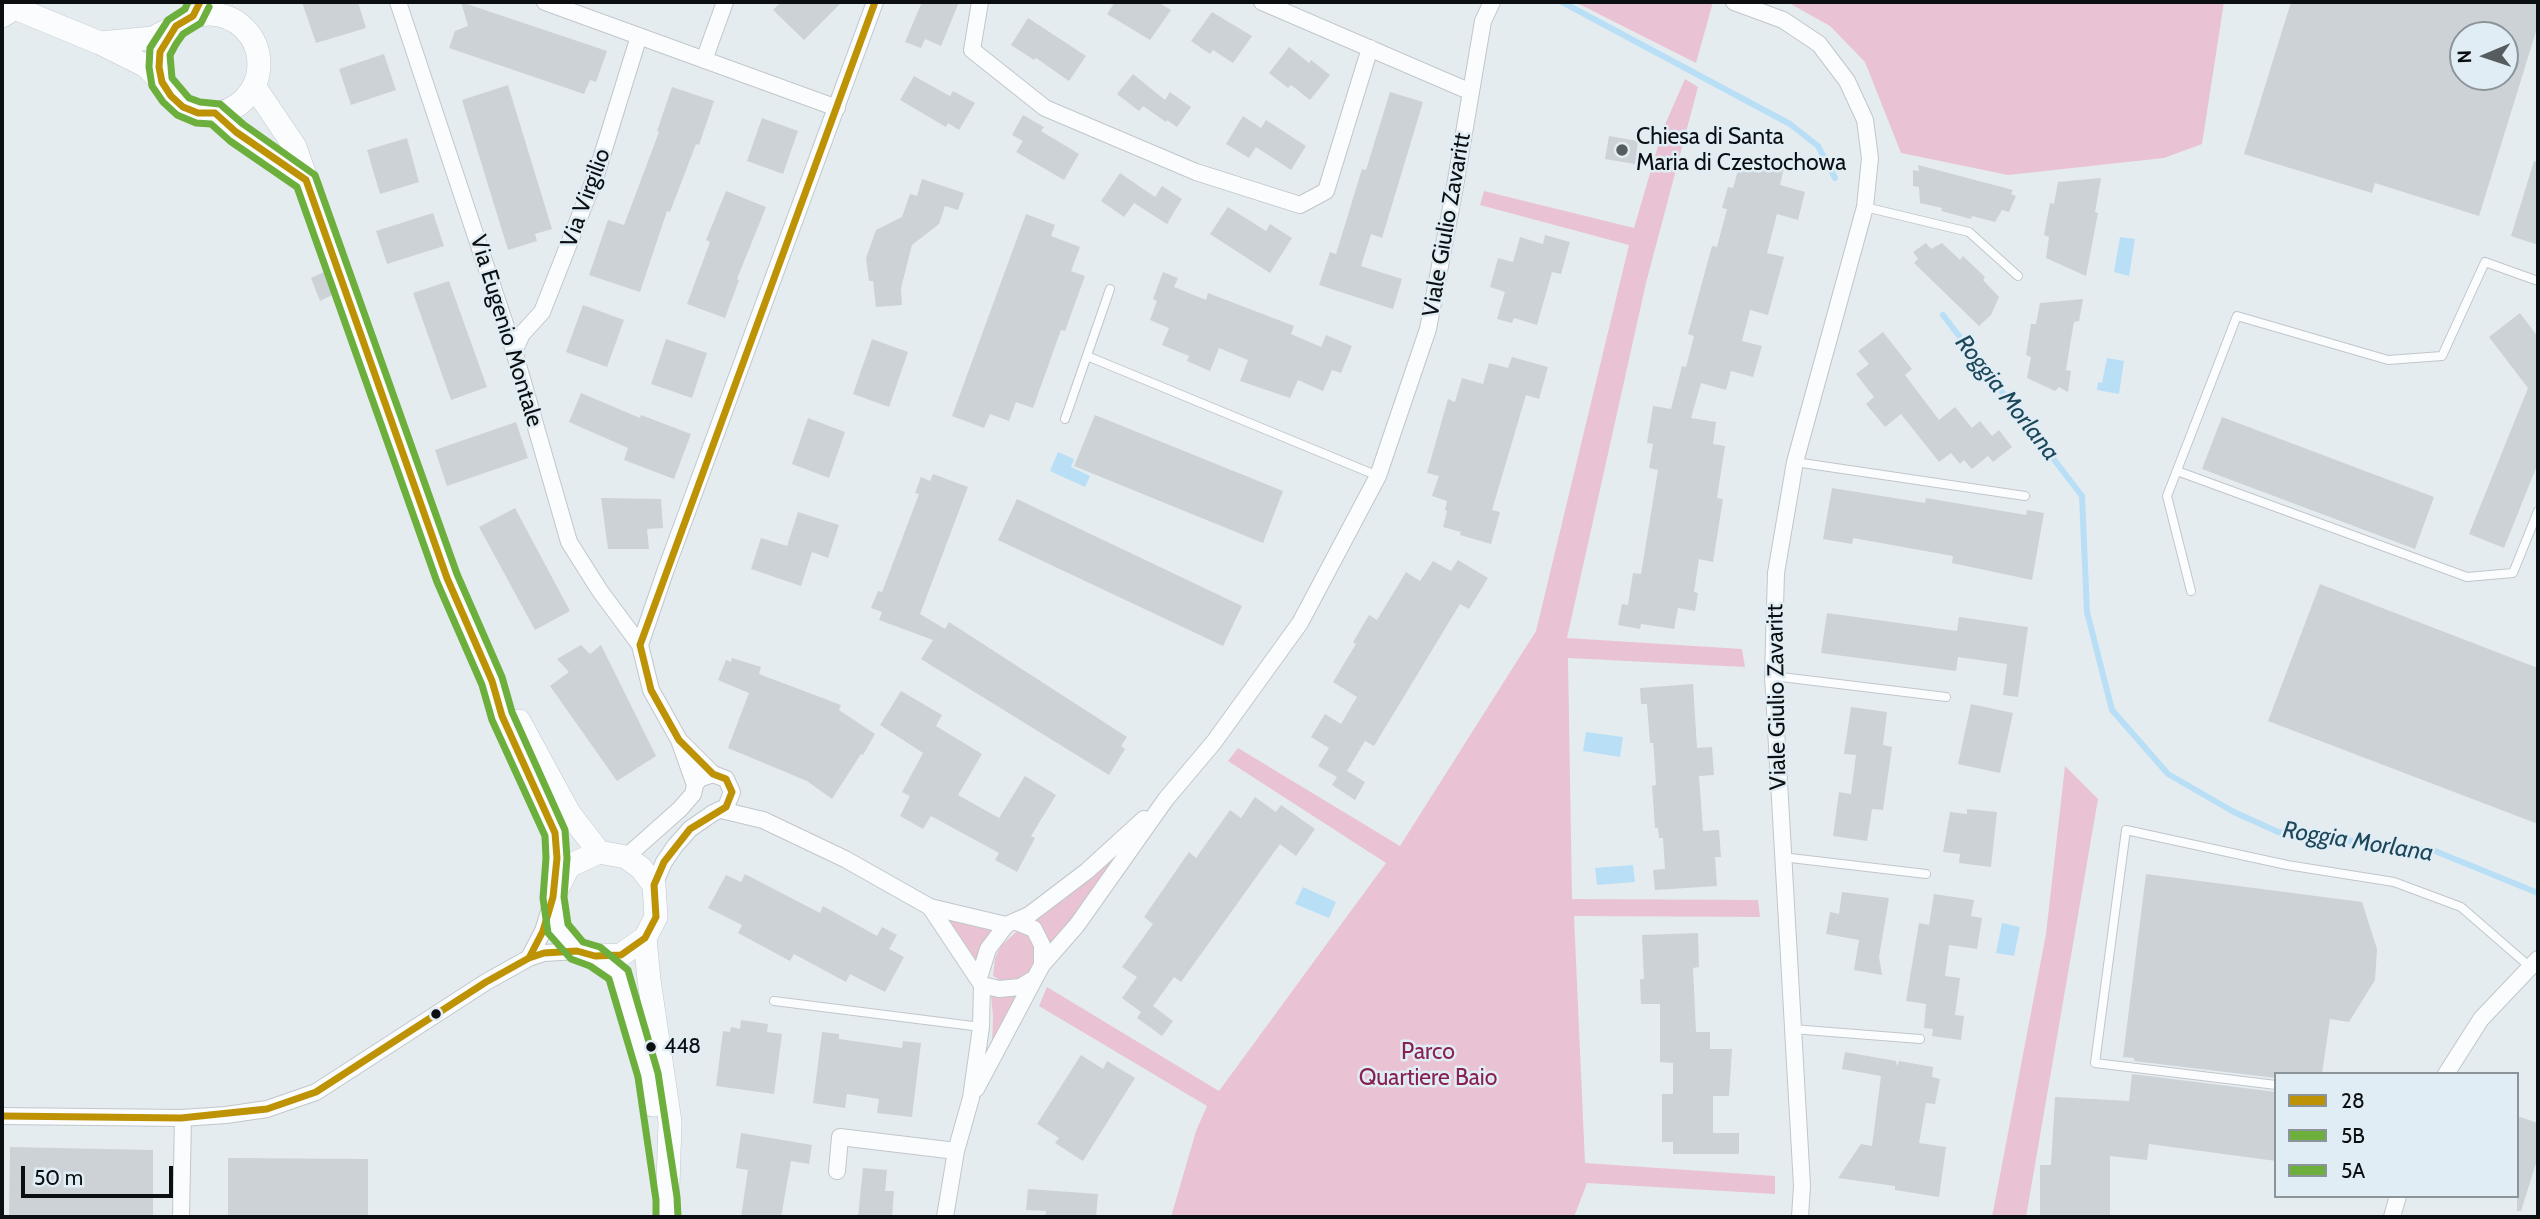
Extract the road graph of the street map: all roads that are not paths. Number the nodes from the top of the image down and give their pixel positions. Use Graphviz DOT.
graph roads {
  1 [pos="398,2"];
  2 [pos="545,2"];
  3 [pos="725,2"];
  4 [pos="875,2"];
  5 [pos="980,2"];
  6 [pos="1262,2"];
  7 [pos="1492,2"];
  8 [pos="1734,2"];
  9 [pos="8,9"];
  10 [pos="228,10"];
  11 [pos="190,15"];
  12 [pos="639,36"];
  13 [pos="100,43"];
  14 [pos="1370,48"];
  15 [pos="704,60"];
  16 [pos="162,82"];
  17 [pos="254,86"];
  18 [pos="1471,92"];
  19 [pos="837,108"];
  20 [pos="215,114"];
  21 [pos="306,180"];
  22 [pos="1865,207"];
  23 [pos="2018,276"];
  24 [pos="2538,281"];
  25 [pos="1110,289"];
  26 [pos="514,351"];
  27 [pos="1087,356"];
  28 [pos="1065,419"];
  29 [pos="1795,462"];
  30 [pos="2177,471"];
  31 [pos="1378,476"];
  32 [pos="2025,496"];
  33 [pos="2538,511"];
  34 [pos="2191,591"];
  35 [pos="640,645"];
  36 [pos="1773,676"];
  37 [pos="492,681"];
  38 [pos="1946,697"];
  39 [pos="679,740"];
  40 [pos="713,774"];
  41 [pos="694,790"];
  42 [pos="731,796"];
  43 [pos="1166,799"];
  44 [pos="717,811"];
  45 [pos="763,820"];
  46 [pos="599,852"];
  47 [pos="626,857"];
  48 [pos="1782,857"];
  49 [pos="1926,874"];
  50 [pos="654,885"];
  51 [pos="553,897"];
  52 [pos="929,908"];
  53 [pos="1011,924"];
  54 [pos="645,938"];
  55 [pos="586,954"];
  56 [pos="529,958"];
  57 [pos="2534,962"];
  58 [pos="1038,971"];
  59 [pos="981,981"];
  60 [pos="774,1001"];
  61 [pos="981,1027"];
  62 [pos="1792,1029"];
  63 [pos="1920,1039"];
  64 [pos="2447,1072"];
  65 [pos="2274,1085"];
  66 [pos="971,1098"];
  67 [pos="2,1116"];
  68 [pos="183,1118"];
  69 [pos="956,1151"];
  70 [pos="837,1171"];
  71 [pos="2397,1198"];
  72 [pos="667,1208"];
  73 [pos="181,1217"];
  74 [pos="945,1217"];
  75 [pos="1800,1217"];
  76 [pos="2392,1217"];
  1 -- 26 [label="street, Via Eugenio Montale"];
  2 -- 12 [label="street"];
  3 -- 15 [label="street"];
  4 -- 19 [label="street"];
  5 -- 14 [label="street"];
  6 -- 14 [label="street"];
  7 -- 18 [label="street, Viale Giulio Zavaritt"];
  8 -- 22 [label="street, Viale Giulio Zavaritt"];
  9 -- 13 [label="street"];
  10 -- 11 [label="street"];
  10 -- 17 [label="street"];
  11 -- 13 [label="street"];
  11 -- 16 [label="street"];
  12 -- 15 [label="street"];
  12 -- 26 [label="street, Via Virgilio"];
  13 -- 16 [label="street"];
  14 -- 18 [label="street"];
  15 -- 19 [label="street"];
  16 -- 20 [label="street"];
  17 -- 20 [label="street"];
  17 -- 21 [label="street"];
  18 -- 31 [label="street, Viale Giulio Zavaritt"];
  19 -- 35 [label="street"];
  20 -- 21 [label="street"];
  21 -- 37 [label="street"];
  22 -- 23 [label="lane"];
  22 -- 29 [label="street, Viale Giulio Zavaritt"];
  24 -- 30 [label="lane"];
  25 -- 27 [label="lane"];
  26 -- 35 [label="street, Via Eugenio Montale"];
  27 -- 28 [label="lane"];
  27 -- 31 [label="lane"];
  29 -- 32 [label="lane"];
  29 -- 36 [label="street, Viale Giulio Zavaritt"];
  30 -- 33 [label="lane"];
  30 -- 34 [label="lane"];
  31 -- 43 [label="street, Viale Giulio Zavaritt"];
  35 -- 39 [label="street"];
  36 -- 38 [label="lane"];
  36 -- 48 [label="street, Viale Giulio Zavaritt"];
  37 -- 46 [label="street"];
  37 -- 51 [label="street"];
  39 -- 40 [label="street"];
  39 -- 41 [label="street"];
  40 -- 41 [label="street"];
  40 -- 42 [label="street"];
  41 -- 44 [label="street"];
  41 -- 47 [label="street"];
  42 -- 44 [label="street"];
  42 -- 45 [label="street"];
  43 -- 53 [label="street, Viale Giulio Zavaritt"];
  43 -- 58 [label="street, Viale Giulio Zavaritt"];
  44 -- 45 [label="street"];
  44 -- 50 [label="street"];
  45 -- 52 [label="street"];
  46 -- 47 [label="street"];
  46 -- 51 [label="street"];
  47 -- 50 [label="street"];
  48 -- 49 [label="lane"];
  48 -- 62 [label="street, Viale Giulio Zavaritt"];
  50 -- 54 [label="street"];
  51 -- 55 [label="street"];
  51 -- 56 [label="street"];
  52 -- 53 [label="street"];
  52 -- 59 [label="street"];
  53 -- 58 [label="street"];
  53 -- 59 [label="street"];
  54 -- 55 [label="street"];
  54 -- 72 [label="street"];
  55 -- 56 [label="street"];
  55 -- 72 [label="street"];
  56 -- 68 [label="street"];
  57 -- 64 [label="street"];
  57 -- 65 [label="lane"];
  58 -- 59 [label="street"];
  58 -- 66 [label="street, Viale Giulio Zavaritt"];
  59 -- 61 [label="street, Viale Giulio Zavaritt"];
  60 -- 61 [label="lane"];
  61 -- 66 [label="street, Viale Giulio Zavaritt"];
  62 -- 63 [label="lane"];
  62 -- 75 [label="street, Viale Giulio Zavaritt"];
  66 -- 69 [label="street, Viale Giulio Zavaritt"];
  67 -- 68 [label="street"];
  68 -- 73 [label="street"];
  69 -- 70 [label="street"];
  69 -- 74 [label="street, Viale Giulio Zavaritt"];
  71 -- 76 [label="street"];
}
